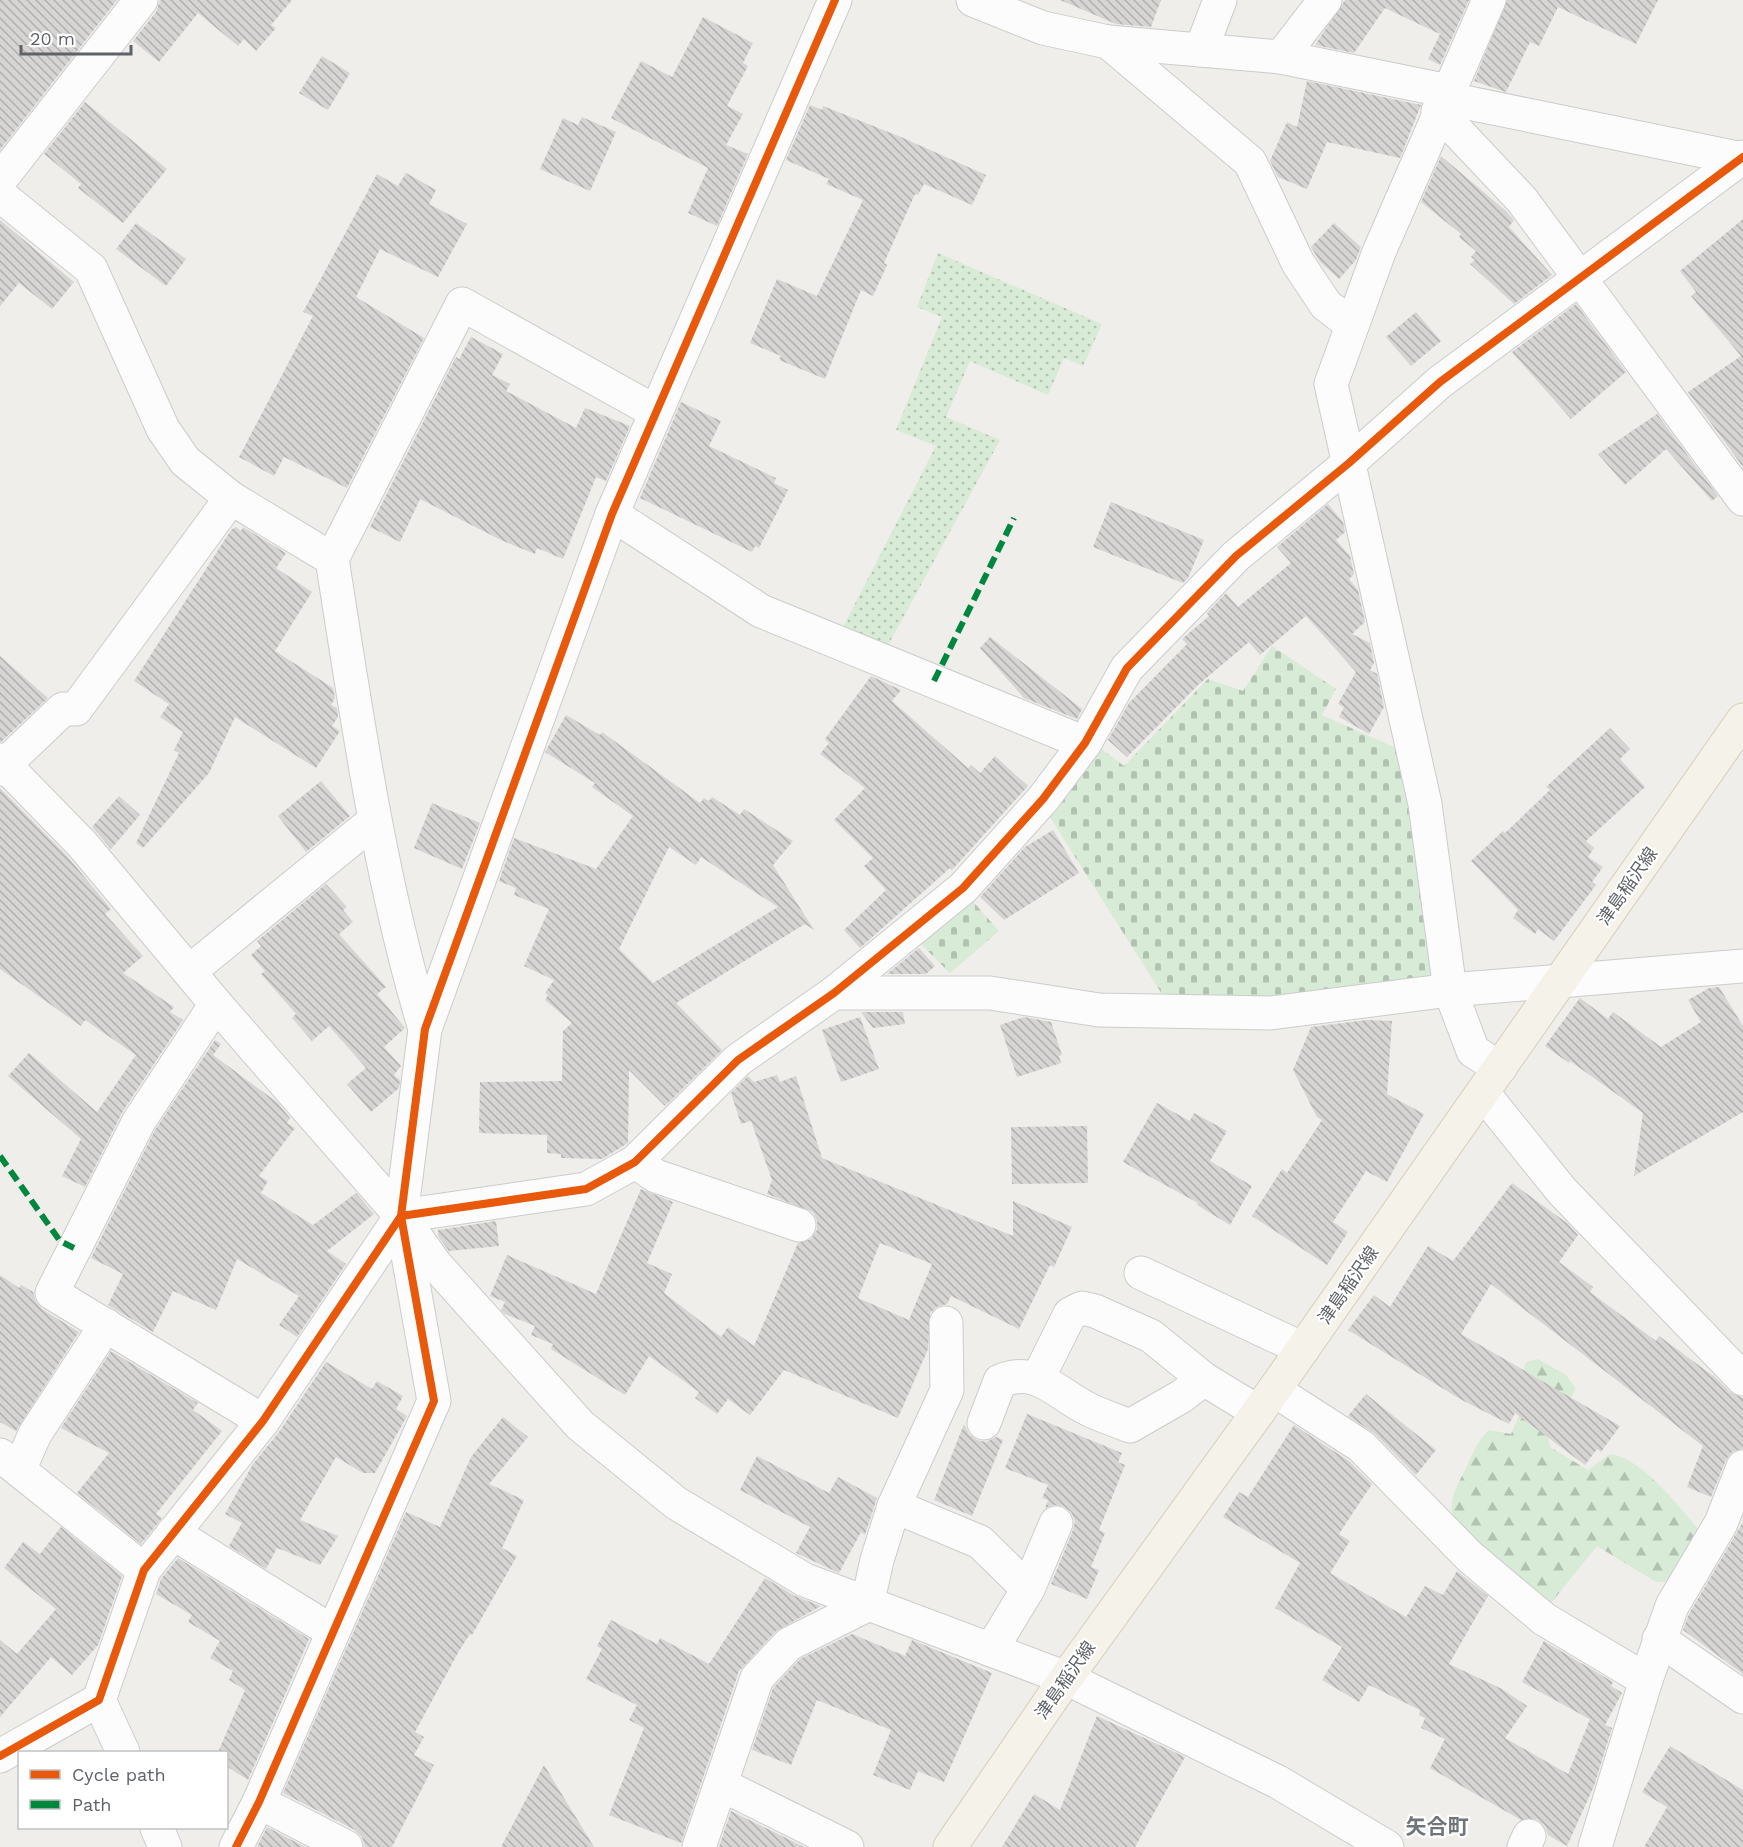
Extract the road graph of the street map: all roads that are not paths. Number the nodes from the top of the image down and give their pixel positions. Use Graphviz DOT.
graph roads {
  1 [pos="141,0"];
  2 [pos="835,0"];
  3 [pos="973,0"];
  4 [pos="1220,0"];
  5 [pos="1325,0"];
  6 [pos="1490,0"];
  7 [pos="1108,42"];
  8 [pos="1201,50"];
  9 [pos="1281,57"];
  10 [pos="1443,100"];
  11 [pos="1742,158"];
  12 [pos="0,180"];
  13 [pos="0,195"];
  14 [pos="1580,279"];
  15 [pos="1352,325"];
  16 [pos="654,411"];
  17 [pos="1349,463"];
  18 [pos="231,498"];
  19 [pos="1743,499"];
  20 [pos="612,514"];
  21 [pos="332,559"];
  22 [pos="1743,720"];
  23 [pos="1085,743"];
  24 [pos="1,764"];
  25 [pos="374,821"];
  26 [pos="1743,966"];
  27 [pos="190,971"];
  28 [pos="1560,981"];
  29 [pos="1450,990"];
  30 [pos="834,993"];
  31 [pos="216,1004"];
  32 [pos="425,1029"];
  33 [pos="1492,1080"];
  34 [pos="635,1162"];
  35 [pos="401,1216"];
  36 [pos="799,1224"];
  37 [pos="1141,1273"];
  38 [pos="946,1323"];
  39 [pos="106,1325"];
  40 [pos="1303,1349"];
  41 [pos="1038,1378"];
  42 [pos="1203,1379"];
  43 [pos="1743,1379"];
  44 [pos="1266,1401"];
  45 [pos="262,1421"];
  46 [pos="984,1423"];
  47 [pos="9,1463"];
  48 [pos="1743,1467"];
  49 [pos="894,1506"];
  50 [pos="1056,1523"];
  51 [pos="173,1533"];
  52 [pos="144,1570"];
  53 [pos="1028,1589"];
  54 [pos="867,1605"];
  55 [pos="333,1632"];
  56 [pos="1659,1639"];
  57 [pos="991,1650"];
  58 [pos="1066,1678"];
  59 [pos="1646,1680"];
  60 [pos="1743,1697"];
  61 [pos="99,1700"];
  62 [pos="123,1751"];
  63 [pos="0,1756"];
  64 [pos="722,1785"];
  65 [pos="259,1802"];
  66 [pos="158,1829"];
  67 [pos="165,1847"];
  68 [pos="236,1847"];
  69 [pos="346,1847"];
  70 [pos="699,1847"];
  71 [pos="847,1847"];
  72 [pos="950,1847"];
  73 [pos="1387,1847"];
  74 [pos="1595,1847"];
  1 -- 12 [label="street"];
  2 -- 16 [label="street"];
  3 -- 7 [label="street"];
  4 -- 8 [label="street"];
  5 -- 9 [label="street"];
  6 -- 10 [label="street"];
  7 -- 8 [label="street"];
  7 -- 15 [label="street"];
  8 -- 9 [label="street"];
  9 -- 10 [label="street"];
  10 -- 11 [label="street"];
  10 -- 14 [label="street"];
  10 -- 15 [label="street"];
  11 -- 14 [label="street"];
  13 -- 18 [label="street"];
  14 -- 17 [label="street"];
  14 -- 19 [label="street"];
  15 -- 17 [label="street"];
  16 -- 20 [label="street"];
  16 -- 21 [label="street"];
  17 -- 23 [label="street"];
  17 -- 29 [label="street"];
  18 -- 21 [label="street"];
  18 -- 24 [label="street"];
  20 -- 23 [label="street"];
  20 -- 32 [label="street"];
  21 -- 25 [label="street"];
  22 -- 28 [label="main road, 津島稲沢線"];
  23 -- 30 [label="street"];
  24 -- 27 [label="street"];
  25 -- 27 [label="street"];
  25 -- 32 [label="street"];
  26 -- 28 [label="street"];
  27 -- 31 [label="street"];
  28 -- 29 [label="street"];
  28 -- 33 [label="main road, 津島稲沢線"];
  29 -- 30 [label="street"];
  29 -- 33 [label="street"];
  30 -- 34 [label="street"];
  31 -- 35 [label="street"];
  31 -- 39 [label="street"];
  32 -- 35 [label="street"];
  33 -- 40 [label="main road, 津島稲沢線"];
  33 -- 43 [label="street"];
  34 -- 35 [label="street"];
  34 -- 36 [label="street"];
  35 -- 45 [label="street"];
  35 -- 54 [label="street"];
  35 -- 55 [label="street"];
  37 -- 40 [label="street"];
  38 -- 49 [label="street"];
  39 -- 45 [label="street"];
  39 -- 47 [label="street"];
  40 -- 44 [label="main road, 津島稲沢線"];
  41 -- 42 [label="street"];
  41 -- 42 [label="street"];
  41 -- 46 [label="street"];
  42 -- 44 [label="street"];
  44 -- 58 [label="main road, 津島稲沢線"];
  44 -- 59 [label="street"];
  45 -- 51 [label="street"];
  47 -- 52 [label="street"];
  48 -- 56 [label="street"];
  49 -- 53 [label="street"];
  49 -- 54 [label="street"];
  50 -- 53 [label="street"];
  51 -- 52 [label="street"];
  51 -- 55 [label="street"];
  52 -- 61 [label="street"];
  53 -- 57 [label="street"];
  54 -- 57 [label="street"];
  54 -- 64 [label="street"];
  55 -- 65 [label="street"];
  56 -- 59 [label="street"];
  56 -- 60 [label="street"];
  57 -- 58 [label="street"];
  58 -- 72 [label="main road, 津島稲沢線"];
  58 -- 73 [label="street"];
  59 -- 74 [label="street"];
  61 -- 62 [label="street"];
  61 -- 63 [label="street"];
  64 -- 70 [label="street"];
  64 -- 71 [label="street"];
  65 -- 68 [label="street"];
  65 -- 69 [label="street"];
  66 -- 67 [label="street"];
}
